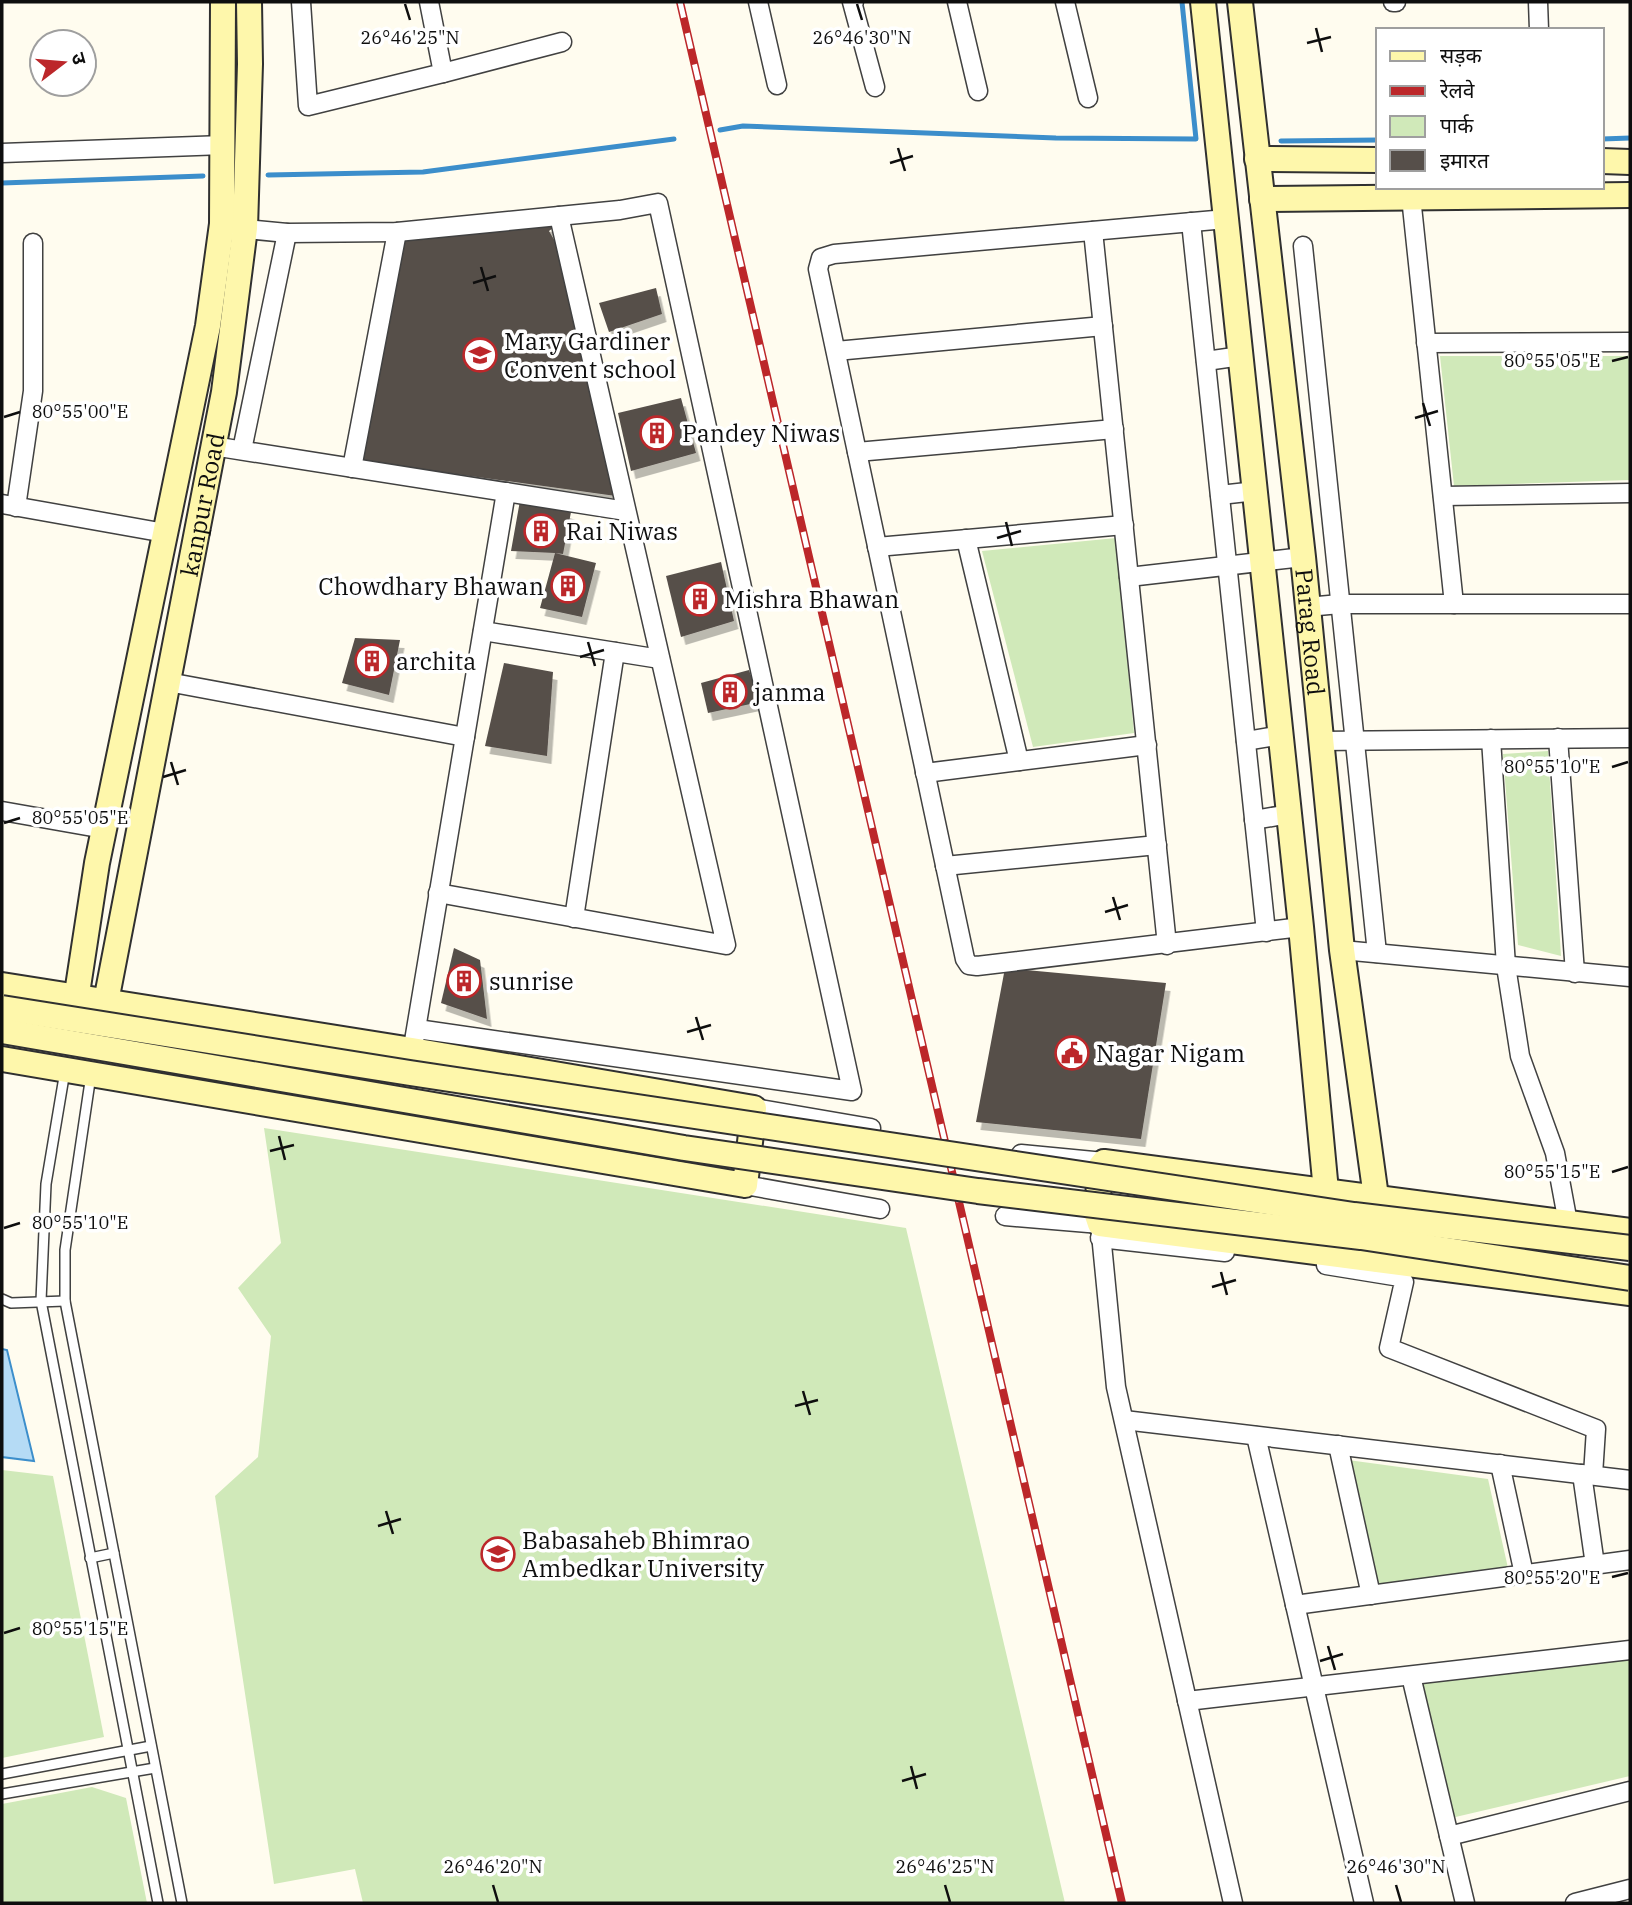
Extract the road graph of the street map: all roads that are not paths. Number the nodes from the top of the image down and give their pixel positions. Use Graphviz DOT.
graph roads {
  1 [pos="223,2"];
  2 [pos="249,2"];
  3 [pos="301,2"];
  4 [pos="429,2"];
  5 [pos="758,2"];
  6 [pos="854,2"];
  7 [pos="957,2"];
  8 [pos="1065,2"];
  9 [pos="1203,2"];
  10 [pos="1240,2"];
  11 [pos="1538,2"];
  12 [pos="1539,28"];
  13 [pos="562,42"];
  14 [pos="443,73"];
  15 [pos="777,85"];
  16 [pos="875,87"];
  17 [pos="978,91"];
  18 [pos="1088,98"];
  19 [pos="1254,132"];
  20 [pos="1217,134"];
  21 [pos="223,145"];
  22 [pos="2,153"];
  23 [pos="1257,159"];
  24 [pos="1376,160"];
  25 [pos="1604,161"];
  26 [pos="1630,162"];
  27 [pos="1630,195"];
  28 [pos="1411,197"];
  29 [pos="1262,199"];
  30 [pos="559,216"];
  31 [pos="1210,221"];
  32 [pos="233,228"];
  33 [pos="1093,231"];
  34 [pos="397,232"];
  35 [pos="287,233"];
  36 [pos="33,243"];
  37 [pos="1303,246"];
  38 [pos="1103,326"];
  39 [pos="1426,342"];
  40 [pos="1630,342"];
  41 [pos="836,351"];
  42 [pos="1225,358"];
  43 [pos="1114,429"];
  44 [pos="214,446"];
  45 [pos="242,450"];
  46 [pos="857,452"];
  47 [pos="352,468"];
  48 [pos="506,492"];
  49 [pos="1630,492"];
  50 [pos="1239,493"];
  51 [pos="1443,496"];
  52 [pos="9,506"];
  53 [pos="626,511"];
  54 [pos="200,515"];
  55 [pos="168,521"];
  56 [pos="1124,525"];
  57 [pos="966,539"];
  58 [pos="877,547"];
  59 [pos="1303,557"];
  60 [pos="1259,561"];
  61 [pos="1232,564"];
  62 [pos="1129,577"];
  63 [pos="1340,604"];
  64 [pos="1454,604"];
  65 [pos="1630,604"];
  66 [pos="1307,607"];
  67 [pos="483,631"];
  68 [pos="615,652"];
  69 [pos="660,659"];
  70 [pos="168,682"];
  71 [pos="1277,736"];
  72 [pos="465,737"];
  73 [pos="1558,738"];
  74 [pos="1630,738"];
  75 [pos="1490,739"];
  76 [pos="1354,740"];
  77 [pos="1250,741"];
  78 [pos="1320,741"];
  79 [pos="1147,745"];
  80 [pos="1019,761"];
  81 [pos="925,773"];
  82 [pos="2,811"];
  83 [pos="1272,817"];
  84 [pos="104,829"];
  85 [pos="1157,845"];
  86 [pos="945,866"];
  87 [pos="438,894"];
  88 [pos="574,918"];
  89 [pos="1285,929"];
  90 [pos="1167,945"];
  91 [pos="1342,950"];
  92 [pos="1377,953"];
  93 [pos="1506,966"];
  94 [pos="1575,973"];
  95 [pos="1630,977"];
  96 [pos="2,985"];
  97 [pos="77,996"];
  98 [pos="107,1002"];
  99 [pos="2,1008"];
  100 [pos="2,1031"];
  101 [pos="414,1040"];
  102 [pos="2,1059"];
  103 [pos="66,1069"];
  104 [pos="92,1073"];
  105 [pos="754,1108"];
  106 [pos="871,1128"];
  107 [pos="1001,1151"];
  108 [pos="1104,1163"];
  109 [pos="744,1185"];
  110 [pos="1326,1191"];
  111 [pos="1376,1197"];
  112 [pos="880,1209"];
  113 [pos="1005,1216"];
  114 [pos="1568,1223"];
  115 [pos="1100,1231"];
  116 [pos="1630,1231"];
  117 [pos="1630,1248"];
  118 [pos="1323,1252"];
  119 [pos="1378,1260"];
  120 [pos="1630,1278"];
  121 [pos="1630,1293"];
  122 [pos="2,1299"];
  123 [pos="41,1301"];
  124 [pos="65,1301"];
  125 [pos="1124,1420"];
  126 [pos="1256,1436"];
  127 [pos="1338,1445"];
  128 [pos="1500,1464"];
  129 [pos="1588,1475"];
  130 [pos="1630,1480"];
  131 [pos="114,1553"];
  132 [pos="90,1558"];
  133 [pos="1630,1560"];
  134 [pos="1595,1565"];
  135 [pos="1524,1574"];
  136 [pos="1371,1595"];
  137 [pos="1295,1605"];
  138 [pos="1630,1650"];
  139 [pos="1411,1676"];
  140 [pos="1314,1687"];
  141 [pos="1187,1701"];
  142 [pos="151,1746"];
  143 [pos="128,1749"];
  144 [pos="155,1768"];
  145 [pos="132,1773"];
  146 [pos="2,1774"];
  147 [pos="1630,1791"];
  148 [pos="2,1794"];
  149 [pos="1449,1836"];
  150 [pos="1630,1889"];
  151 [pos="158,1903"];
  152 [pos="182,1903"];
  153 [pos="1233,1903"];
  154 [pos="1364,1903"];
  155 [pos="1465,1903"];
  156 [pos="1575,1903"];
  1 -- 21 [label="street"];
  2 -- 32 [label="street, kanpur Road"];
  3 -- 14 [label="street"];
  4 -- 14 [label="street"];
  5 -- 15 [label="street"];
  6 -- 16 [label="street"];
  7 -- 17 [label="street"];
  8 -- 18 [label="street"];
  9 -- 20 [label="street, Parag Road"];
  10 -- 19 [label="street, Parag Road"];
  11 -- 12 [label="street"];
  13 -- 14 [label="street"];
  19 -- 20 [label="street"];
  19 -- 23 [label="street, Parag Road"];
  20 -- 31 [label="street, Parag Road"];
  21 -- 22 [label="street"];
  21 -- 32 [label="street"];
  23 -- 24 [label="street"];
  23 -- 29 [label="street, Parag Road"];
  25 -- 26 [label="street"];
  27 -- 28 [label="street"];
  28 -- 29 [label="street"];
  28 -- 39 [label="street"];
  29 -- 59 [label="street, Parag Road"];
  30 -- 34 [label="street"];
  30 -- 53 [label="street"];
  30 -- 101 [label="street"];
  31 -- 33 [label="street"];
  31 -- 42 [label="street, Parag Road"];
  31 -- 42 [label="street"];
  32 -- 35 [label="street"];
  32 -- 44 [label="street, kanpur Road"];
  32 -- 55 [label="street"];
  33 -- 38 [label="street"];
  33 -- 41 [label="street"];
  34 -- 35 [label="street"];
  34 -- 47 [label="street"];
  35 -- 45 [label="street"];
  36 -- 52 [label="street"];
  37 -- 63 [label="street"];
  38 -- 41 [label="street"];
  38 -- 43 [label="street"];
  39 -- 40 [label="street"];
  39 -- 51 [label="street"];
  41 -- 46 [label="street"];
  42 -- 50 [label="street, Parag Road"];
  42 -- 50 [label="street"];
  43 -- 46 [label="street"];
  43 -- 56 [label="street"];
  44 -- 45 [label="street"];
  44 -- 54 [label="street, kanpur Road"];
  45 -- 47 [label="street"];
  46 -- 58 [label="street"];
  47 -- 48 [label="street"];
  48 -- 53 [label="street"];
  48 -- 67 [label="street"];
  49 -- 51 [label="street"];
  50 -- 60 [label="street, Parag Road"];
  50 -- 61 [label="street"];
  51 -- 64 [label="street"];
  52 -- 55 [label="street"];
  53 -- 69 [label="street"];
  54 -- 55 [label="street"];
  54 -- 70 [label="street, kanpur Road"];
  55 -- 84 [label="street"];
  56 -- 57 [label="street"];
  56 -- 62 [label="street"];
  57 -- 58 [label="street"];
  57 -- 80 [label="street"];
  58 -- 81 [label="street"];
  59 -- 60 [label="street"];
  59 -- 66 [label="street, Parag Road"];
  60 -- 61 [label="street"];
  60 -- 71 [label="street, Parag Road"];
  61 -- 62 [label="street"];
  61 -- 77 [label="street"];
  62 -- 79 [label="street"];
  63 -- 64 [label="street"];
  63 -- 66 [label="street"];
  63 -- 76 [label="street"];
  64 -- 65 [label="street"];
  66 -- 78 [label="street, Parag Road"];
  67 -- 68 [label="street"];
  67 -- 72 [label="street"];
  68 -- 69 [label="street"];
  68 -- 88 [label="street"];
  69 -- 88 [label="street"];
  70 -- 72 [label="street"];
  70 -- 98 [label="street, kanpur Road"];
  71 -- 77 [label="street"];
  71 -- 83 [label="street, Parag Road"];
  72 -- 87 [label="street"];
  73 -- 74 [label="street"];
  73 -- 75 [label="street"];
  73 -- 94 [label="street"];
  75 -- 76 [label="street"];
  75 -- 93 [label="street"];
  76 -- 78 [label="street"];
  76 -- 92 [label="street"];
  77 -- 83 [label="street"];
  78 -- 91 [label="street, Parag Road"];
  79 -- 80 [label="street"];
  79 -- 85 [label="street"];
  80 -- 81 [label="street"];
  81 -- 86 [label="street"];
  82 -- 84 [label="street"];
  83 -- 89 [label="street, Parag Road"];
  83 -- 89 [label="street"];
  84 -- 97 [label="street"];
  85 -- 86 [label="street"];
  85 -- 90 [label="street"];
  86 -- 90 [label="street"];
  87 -- 88 [label="street"];
  87 -- 101 [label="street"];
  89 -- 90 [label="street"];
  89 -- 110 [label="street, Parag Road"];
  91 -- 92 [label="street"];
  91 -- 111 [label="street, Parag Road"];
  92 -- 93 [label="street"];
  93 -- 94 [label="street"];
  93 -- 114 [label="street"];
  94 -- 95 [label="street"];
  96 -- 97 [label="street"];
  97 -- 98 [label="street"];
  97 -- 103 [label="street"];
  98 -- 101 [label="street"];
  98 -- 104 [label="street, kanpur Road"];
  99 -- 117 [label="street, bridge"];
  100 -- 120 [label="street, bridge"];
  101 -- 105 [label="street"];
  102 -- 103 [label="street"];
  103 -- 104 [label="street"];
  103 -- 123 [label="lane"];
  104 -- 109 [label="street"];
  104 -- 124 [label="lane"];
  105 -- 106 [label="street"];
  105 -- 109 [label="street"];
  107 -- 108 [label="street"];
  108 -- 110 [label="street"];
  108 -- 115 [label="street"];
  109 -- 112 [label="street"];
  110 -- 111 [label="street"];
  110 -- 118 [label="street, Parag Road"];
  111 -- 114 [label="street"];
  111 -- 119 [label="street, Parag Road"];
  113 -- 115 [label="street"];
  114 -- 116 [label="street"];
  115 -- 118 [label="street"];
  115 -- 125 [label="street"];
  115 -- 129 [label="street"];
  118 -- 119 [label="street"];
  119 -- 121 [label="street"];
  122 -- 123 [label="lane"];
  123 -- 124 [label="lane"];
  123 -- 132 [label="lane"];
  124 -- 131 [label="lane"];
  125 -- 126 [label="street"];
  125 -- 141 [label="street"];
  126 -- 127 [label="street"];
  126 -- 137 [label="street"];
  127 -- 128 [label="street"];
  127 -- 136 [label="street"];
  128 -- 129 [label="street"];
  128 -- 135 [label="street"];
  129 -- 130 [label="street"];
  129 -- 134 [label="street"];
  131 -- 132 [label="lane"];
  131 -- 142 [label="lane"];
  132 -- 143 [label="lane"];
  133 -- 134 [label="street"];
  134 -- 135 [label="street"];
  135 -- 136 [label="street"];
  136 -- 137 [label="street"];
  137 -- 140 [label="street"];
  138 -- 139 [label="street"];
  139 -- 140 [label="street"];
  139 -- 149 [label="street"];
  140 -- 141 [label="street"];
  140 -- 154 [label="street"];
  141 -- 153 [label="street"];
  142 -- 143 [label="lane"];
  142 -- 144 [label="lane"];
  143 -- 145 [label="lane"];
  143 -- 146 [label="lane"];
  144 -- 145 [label="lane"];
  144 -- 152 [label="lane"];
  145 -- 148 [label="lane"];
  145 -- 151 [label="lane"];
  147 -- 149 [label="street"];
  149 -- 155 [label="street"];
  150 -- 156 [label="street"];
}
